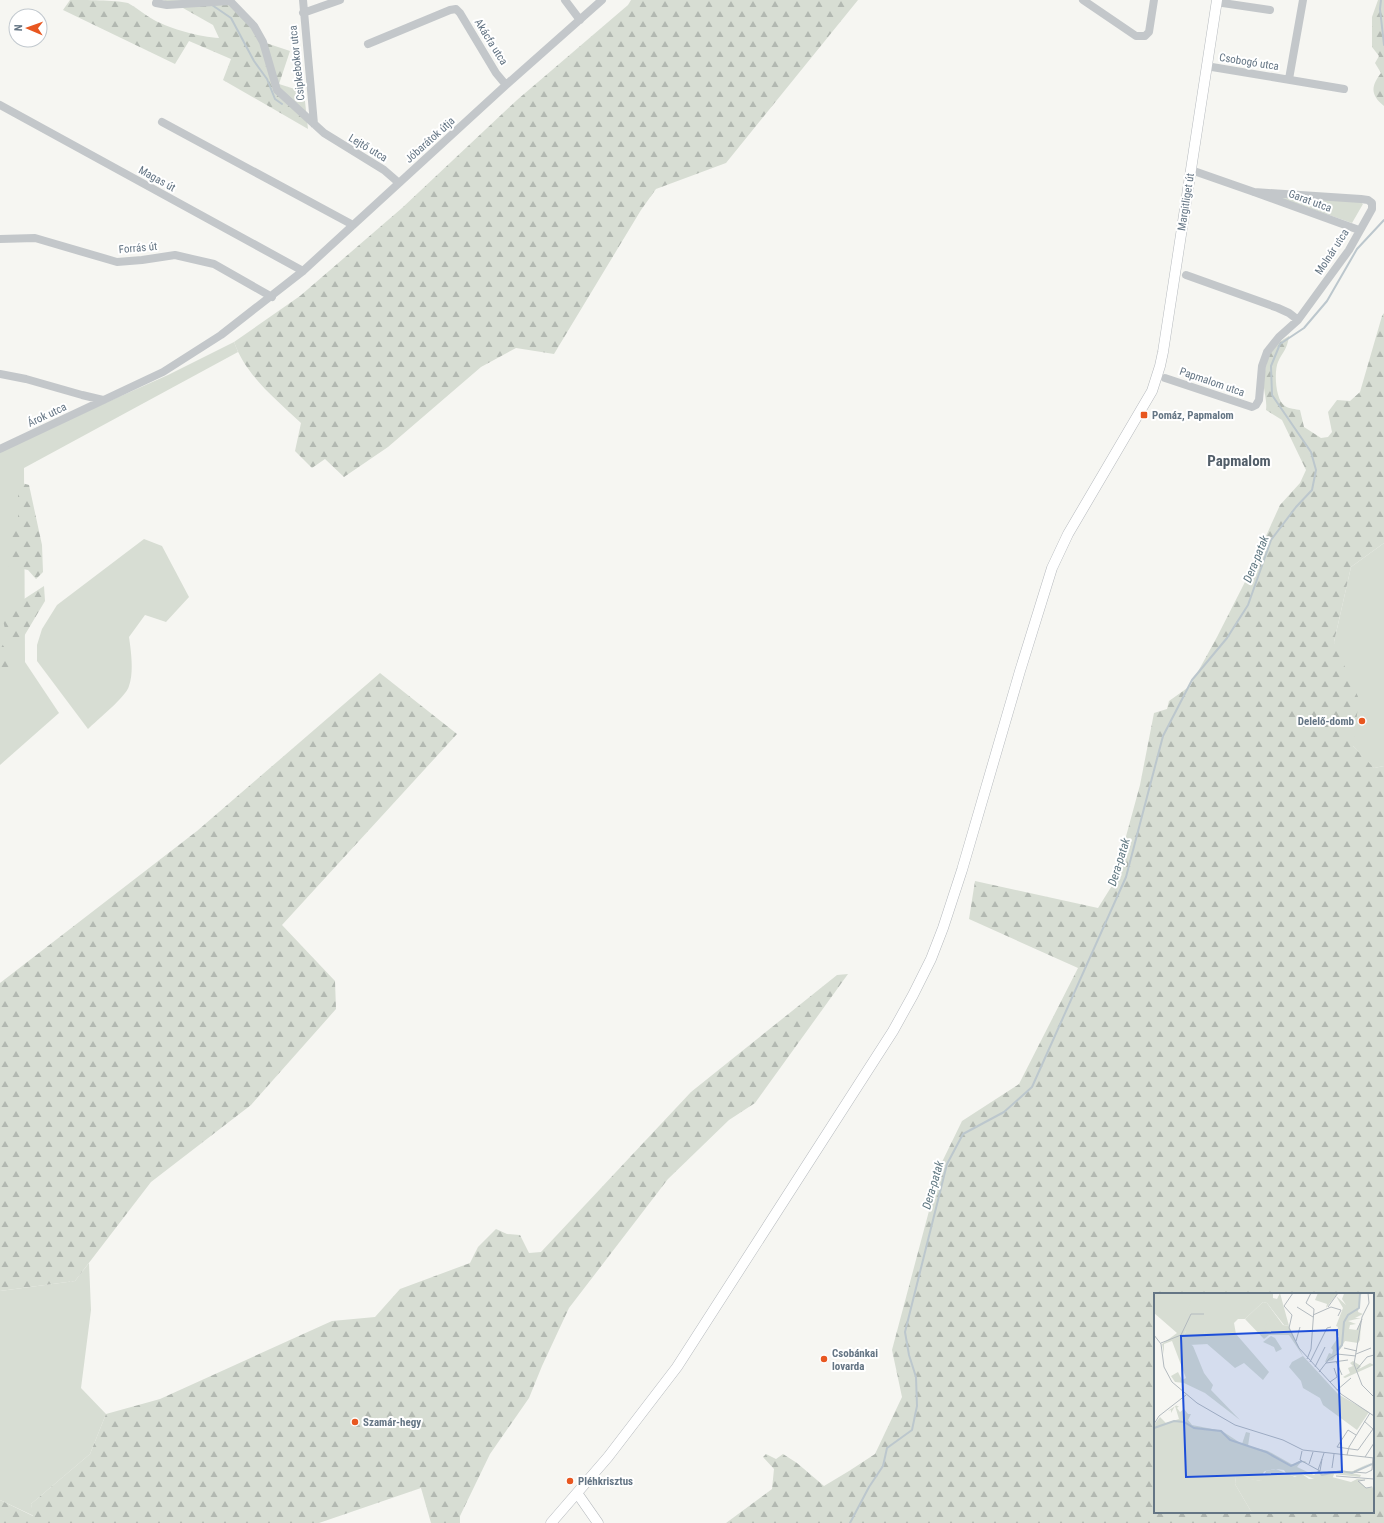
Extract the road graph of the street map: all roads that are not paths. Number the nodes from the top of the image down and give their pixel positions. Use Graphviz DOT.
graph roads {
  1 [pos="229,0"];
  2 [pos="303,0"];
  3 [pos="340,0"];
  4 [pos="565,0"];
  5 [pos="602,0"];
  6 [pos="1083,0"];
  7 [pos="1154,0"];
  8 [pos="1303,0"];
  9 [pos="1216,1"];
  10 [pos="156,3"];
  11 [pos="1270,10"];
  12 [pos="303,13"];
  13 [pos="580,20"];
  14 [pos="368,44"];
  15 [pos="1206,66"];
  16 [pos="1289,79"];
  17 [pos="506,85"];
  18 [pos="1344,89"];
  19 [pos="0,105"];
  20 [pos="162,122"];
  21 [pos="314,124"];
  22 [pos="1191,170"];
  23 [pos="399,183"];
  24 [pos="1254,192"];
  25 [pos="1361,199"];
  26 [pos="353,225"];
  27 [pos="1359,230"];
  28 [pos="0,239"];
  29 [pos="304,271"];
  30 [pos="1186,275"];
  31 [pos="272,296"];
  32 [pos="1298,320"];
  33 [pos="0,374"];
  34 [pos="1165,378"];
  35 [pos="103,400"];
  36 [pos="1252,407"];
  37 [pos="0,449"];
  38 [pos="577,1493"];
  39 [pos="552,1523"];
  40 [pos="598,1523"];
  1 -- 10 [label="street"];
  1 -- 21 [label="street, Lejtő utca"];
  2 -- 12 [label="street, Csipkebokor utca"];
  3 -- 12 [label="street"];
  4 -- 13 [label="street"];
  5 -- 13 [label="street, Jóbarátok útja"];
  6 -- 7 [label="street"];
  8 -- 16 [label="street, Csobogó utca"];
  9 -- 11 [label="street"];
  9 -- 15 [label="main road, Margitliget út"];
  12 -- 21 [label="street, Csipkebokor utca"];
  13 -- 17 [label="street, Jóbarátok útja"];
  14 -- 17 [label="street, Akácfa utca"];
  15 -- 16 [label="street, Csobogó utca"];
  15 -- 22 [label="main road, Margitliget út"];
  16 -- 18 [label="street, Csobogó utca"];
  17 -- 23 [label="street, Jóbarátok útja"];
  19 -- 29 [label="street, Magas út"];
  20 -- 26 [label="street"];
  21 -- 23 [label="street, Lejtő utca"];
  22 -- 24 [label="street, Garat utca"];
  22 -- 38 [label="main road, Margitliget út"];
  23 -- 26 [label="street, Jóbarátok útja"];
  24 -- 25 [label="street, Garat utca"];
  24 -- 27 [label="street, Garat utca"];
  25 -- 27 [label="street, Molnár utca"];
  26 -- 29 [label="street, Jóbarátok útja"];
  27 -- 32 [label="street, Molnár utca"];
  28 -- 31 [label="street, Forrás út"];
  29 -- 31 [label="street, Jóbarátok útja"];
  30 -- 32 [label="street"];
  31 -- 35 [label="street, Árok utca"];
  32 -- 36 [label="street, Molnár utca"];
  33 -- 35 [label="street"];
  34 -- 36 [label="street, Papmalom utca"];
  35 -- 37 [label="street, Árok utca"];
  38 -- 39 [label="main road, Margitliget út"];
  38 -- 40 [label="main road"];
}
